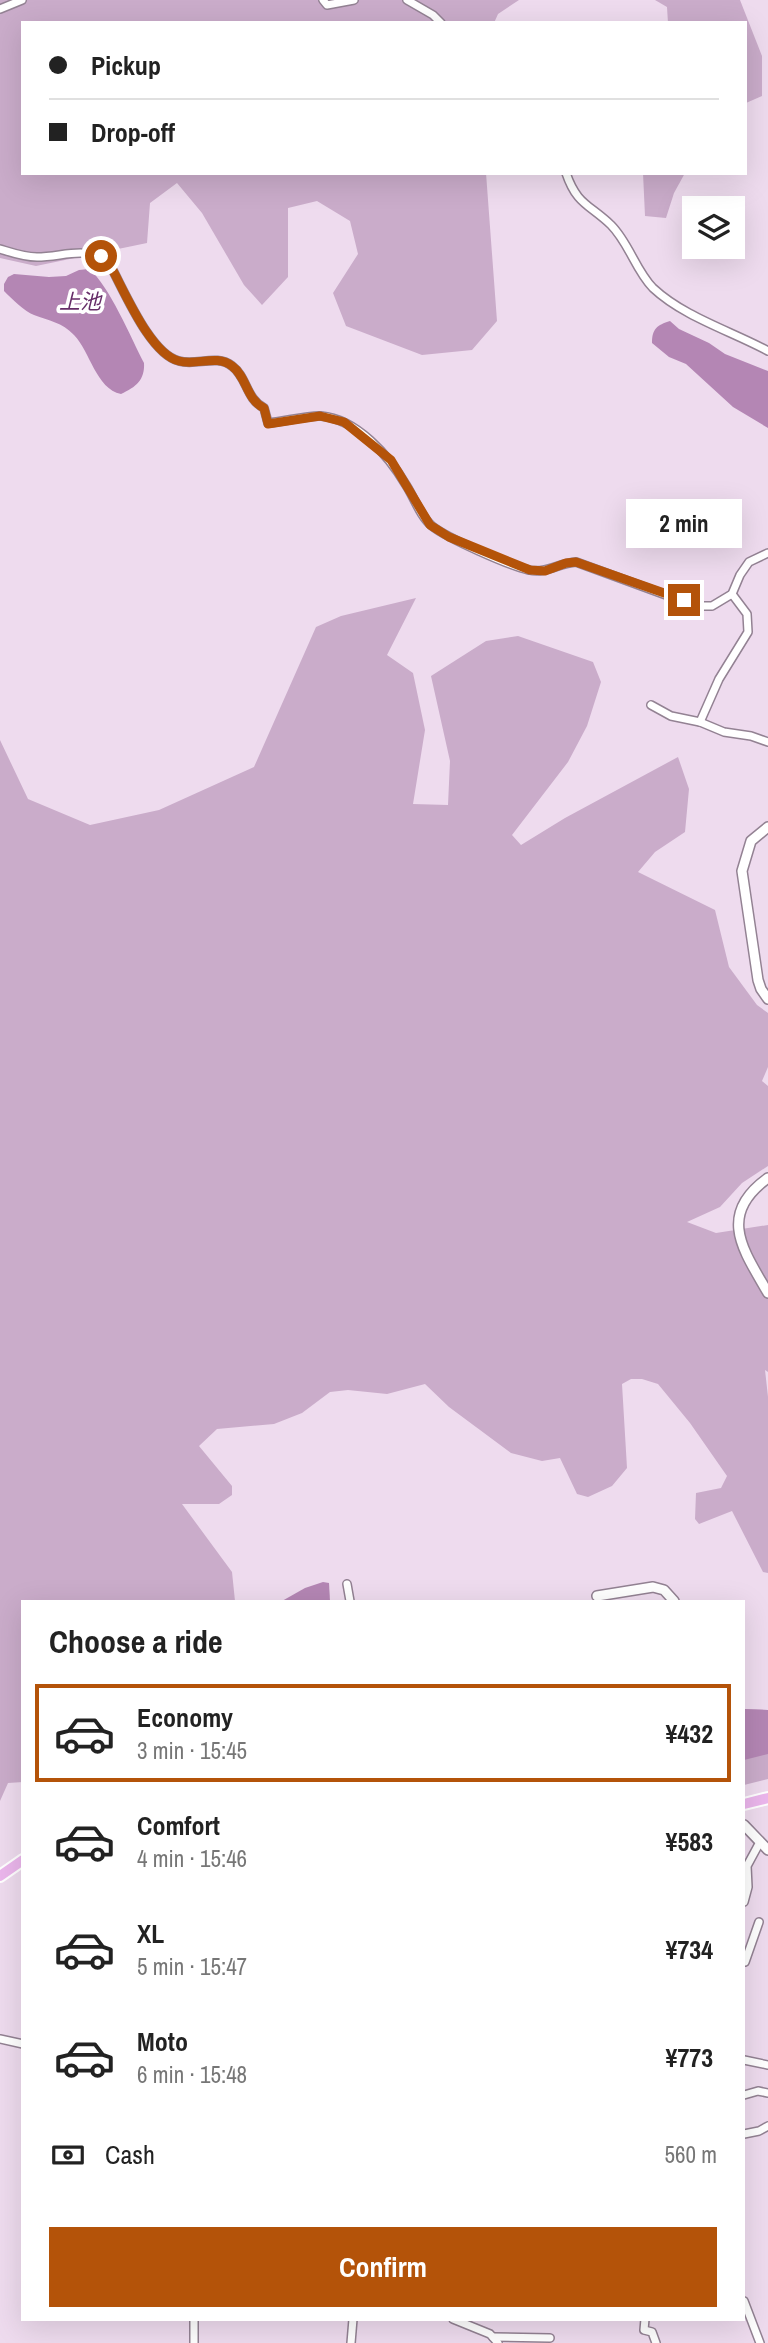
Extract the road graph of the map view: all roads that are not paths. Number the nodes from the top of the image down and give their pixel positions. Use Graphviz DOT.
graph roads {
  1 [pos="22,0"];
  2 [pos="323,0"];
  3 [pos="354,0"];
  4 [pos="407,0"];
  5 [pos="0,9"];
  6 [pos="439,21"];
  7 [pos="567,175"];
  8 [pos="0,249"];
  9 [pos="768,351"];
  10 [pos="768,553"];
  11 [pos="732,594"];
  12 [pos="651,705"];
  13 [pos="700,722"];
  14 [pos="768,742"];
  15 [pos="768,827"];
  16 [pos="768,999"];
  17 [pos="768,1178"];
  18 [pos="768,1293"];
  19 [pos="347,1584"];
  20 [pos="597,1596"];
  21 [pos="350,1600"];
  22 [pos="673,1600"];
  23 [pos="768,1798"];
  24 [pos="745,1804"];
  25 [pos="745,1826"];
  26 [pos="760,1842"];
  27 [pos="768,1850"];
  28 [pos="21,1863"];
  29 [pos="0,1876"];
  30 [pos="745,1898"];
  31 [pos="759,1922"];
  32 [pos="748,1940"];
  33 [pos="0,2039"];
  34 [pos="21,2044"];
  35 [pos="745,2060"];
  36 [pos="768,2065"];
  37 [pos="768,2093"];
  38 [pos="745,2095"];
  39 [pos="768,2126"];
  40 [pos="745,2134"];
  41 [pos="745,2304"];
  42 [pos="194,2321"];
  43 [pos="353,2321"];
  44 [pos="457,2321"];
  45 [pos="645,2321"];
  46 [pos="550,2338"];
  47 [pos="496,2340"];
  48 [pos="194,2343"];
  49 [pos="351,2343"];
  50 [pos="656,2343"];
  51 [pos="760,2343"];
  1 -- 5 [label="street"];
  2 -- 3 [label="street"];
  4 -- 6 [label="street"];
  7 -- 9 [label="street"];
  8 -- 11 [label="street"];
  10 -- 11 [label="street"];
  11 -- 13 [label="street"];
  12 -- 13 [label="street"];
  13 -- 14 [label="street"];
  15 -- 16 [label="street"];
  17 -- 18 [label="street"];
  19 -- 21 [label="street"];
  20 -- 22 [label="street"];
  23 -- 24 [label="main road"];
  25 -- 26 [label="street"];
  26 -- 27 [label="street"];
  26 -- 30 [label="street"];
  28 -- 29 [label="main road"];
  31 -- 32 [label="street"];
  33 -- 34 [label="street"];
  35 -- 36 [label="street"];
  37 -- 38 [label="street"];
  39 -- 40 [label="street"];
  41 -- 51 [label="street"];
  42 -- 48 [label="street"];
  43 -- 49 [label="street"];
  44 -- 47 [label="street"];
  45 -- 50 [label="street"];
  46 -- 47 [label="street"];
}
